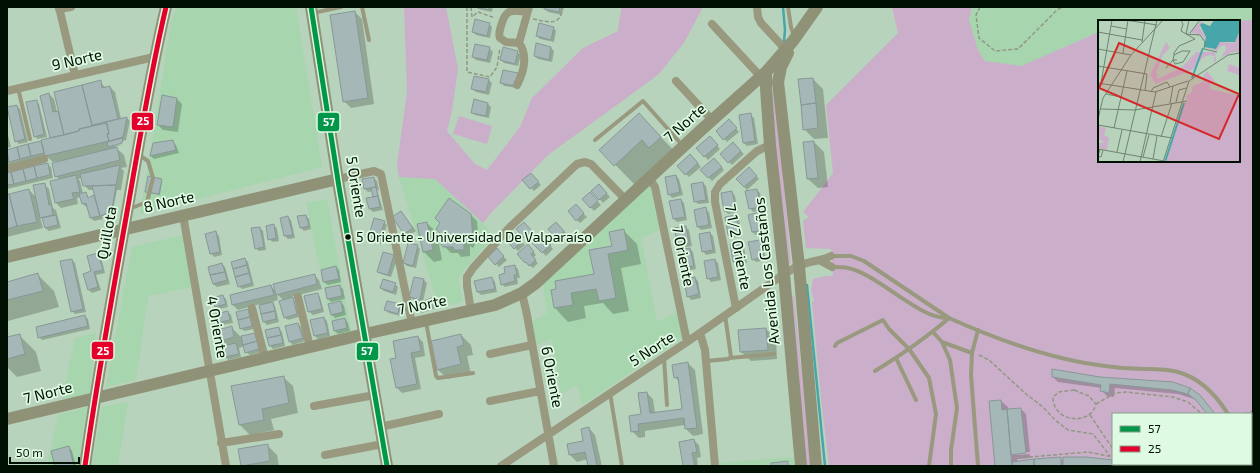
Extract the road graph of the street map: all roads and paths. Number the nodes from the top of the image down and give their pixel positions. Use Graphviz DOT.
graph roads {
  1 [pos="70,7"];
  2 [pos="166,7"];
  3 [pos="341,7"];
  4 [pos="362,7"];
  5 [pos="467,7"];
  6 [pos="471,7"];
  7 [pos="563,7"];
  8 [pos="757,7"];
  9 [pos="788,7"];
  10 [pos="817,7"];
  11 [pos="980,7"];
  12 [pos="1062,7"];
  13 [pos="59,8"];
  14 [pos="312,10"];
  15 [pos="529,13"];
  16 [pos="502,21"];
  17 [pos="712,24"];
  18 [pos="369,40"];
  19 [pos="502,40"];
  20 [pos="519,43"];
  21 [pos="791,43"];
  22 [pos="154,57"];
  23 [pos="764,74"];
  24 [pos="75,75"];
  25 [pos="676,81"];
  26 [pos="778,82"];
  27 [pos="517,85"];
  28 [pos="18,88"];
  29 [pos="7,91"];
  30 [pos="712,120"];
  31 [pos="30,139"];
  32 [pos="595,140"];
  33 [pos="770,145"];
  34 [pos="683,146"];
  35 [pos="137,154"];
  36 [pos="44,159"];
  37 [pos="7,169"];
  38 [pos="649,178"];
  39 [pos="338,179"];
  40 [pos="626,200"];
  41 [pos="127,210"];
  42 [pos="183,215"];
  43 [pos="123,230"];
  44 [pos="831,256"];
  45 [pos="7,257"];
  46 [pos="821,261"];
  47 [pos="798,266"];
  48 [pos="832,267"];
  49 [pos="784,274"];
  50 [pos="522,293"];
  51 [pos="298,297"];
  52 [pos="252,308"];
  53 [pos="736,308"];
  54 [pos="471,311"];
  55 [pos="725,315"];
  56 [pos="949,318"];
  57 [pos="425,321"];
  58 [pos="412,324"];
  59 [pos="978,330"];
  60 [pos="933,332"];
  61 [pos="700,333"];
  62 [pos="365,334"];
  63 [pos="687,342"];
  64 [pos="942,342"];
  65 [pos="532,345"];
  66 [pos="835,346"];
  67 [pos="310,347"];
  68 [pos="909,349"];
  69 [pos="972,353"];
  70 [pos="490,354"];
  71 [pos="774,354"];
  72 [pos="265,358"];
  73 [pos="664,358"];
  74 [pos="729,358"];
  75 [pos="896,358"];
  76 [pos="705,361"];
  77 [pos="210,371"];
  78 [pos="874,371"];
  79 [pos="473,373"];
  80 [pos="540,391"];
  81 [pos="610,393"];
  82 [pos="375,395"];
  83 [pos="96,398"];
  84 [pos="916,400"];
  85 [pos="490,401"];
  86 [pos="1096,404"];
  87 [pos="314,406"];
  88 [pos="667,406"];
  89 [pos="1201,413"];
  90 [pos="1227,413"];
  91 [pos="439,414"];
  92 [pos="1090,415"];
  93 [pos="7,420"];
  94 [pos="380,426"];
  95 [pos="279,434"];
  96 [pos="549,435"];
  97 [pos="221,443"];
  98 [pos="384,444"];
  99 [pos="1112,448"];
  100 [pos="325,455"];
  101 [pos="1110,456"];
  102 [pos="1017,458"];
  103 [pos="85,466"];
  104 [pos="226,466"];
  105 [pos="387,466"];
  106 [pos="500,466"];
  107 [pos="554,466"];
  108 [pos="622,466"];
  109 [pos="715,466"];
  110 [pos="801,466"];
  111 [pos="816,466"];
  112 [pos="929,466"];
  113 [pos="951,466"];
  114 [pos="978,466"];
  1 -- 13 [label="street"];
  2 -- 22 [label="main road, Quillota"];
  3 -- 14 [label="lane"];
  4 -- 18 [label="lane"];
  5 -- 19 [label="path"];
  6 -- 16 [label="path"];
  7 -- 15 [label="path"];
  8 -- 21 [label="street"];
  9 -- 21 [label="lane"];
  10 -- 21 [label="main road"];
  11 -- 12 [label="path"];
  13 -- 24 [label="street"];
  14 -- 39 [label="main road, 5 Oriente"];
  15 -- 16 [label="street"];
  15 -- 20 [label="street"];
  16 -- 19 [label="street"];
  17 -- 23 [label="street"];
  19 -- 20 [label="street"];
  20 -- 27 [label="street"];
  21 -- 23 [label="main road, 7 Norte"];
  21 -- 26 [label="main road"];
  22 -- 24 [label="street, 9 Norte"];
  22 -- 35 [label="main road, Quillota"];
  23 -- 26 [label="main road"];
  23 -- 30 [label="main road, 7 Norte"];
  23 -- 33 [label="main road, Avenida Los Castaños"];
  24 -- 28 [label="street, 9 Norte"];
  25 -- 30 [label="street"];
  26 -- 47 [label="main road, Avenida Los Castaños"];
  28 -- 29 [label="street, 9 Norte"];
  28 -- 31 [label="lane"];
  30 -- 34 [label="main road, 7 Norte"];
  32 -- 34 [label="lane"];
  33 -- 49 [label="main road, Avenida Los Castaños"];
  33 -- 53 [label="street, 7 1/2 Oriente"];
  34 -- 38 [label="main road, 7 Norte"];
  35 -- 41 [label="main road, Quillota"];
  35 -- 41 [label="lane"];
  36 -- 37 [label="street"];
  38 -- 40 [label="main road, 7 Norte"];
  38 -- 63 [label="street, 7 Oriente"];
  39 -- 42 [label="main road, 8 Norte"];
  39 -- 58 [label="street"];
  39 -- 62 [label="main road, 5 Oriente"];
  40 -- 50 [label="main road, 7 Norte"];
  40 -- 54 [label="street"];
  41 -- 43 [label="main road, Quillota"];
  42 -- 43 [label="main road, 8 Norte"];
  42 -- 77 [label="street, 4 Oriente"];
  43 -- 45 [label="main road, 8 Norte"];
  43 -- 83 [label="main road, Quillota"];
  44 -- 46 [label="street, 5 Norte"];
  44 -- 56 [label="lane"];
  46 -- 47 [label="street, 5 Norte"];
  46 -- 48 [label="street"];
  47 -- 49 [label="street, 5 Norte"];
  47 -- 111 [label="main road, Avenida Los Castaños"];
  48 -- 56 [label="lane"];
  49 -- 53 [label="street, 5 Norte"];
  49 -- 110 [label="main road, Avenida Los Castaños"];
  50 -- 54 [label="main road, 7 Norte"];
  50 -- 65 [label="street, 6 Oriente"];
  51 -- 67 [label="street"];
  52 -- 72 [label="street"];
  53 -- 55 [label="street, 5 Norte"];
  54 -- 57 [label="main road, 7 Norte"];
  55 -- 61 [label="street, 5 Norte"];
  55 -- 74 [label="lane"];
  56 -- 59 [label="lane"];
  56 -- 60 [label="lane"];
  57 -- 58 [label="main road, 7 Norte"];
  57 -- 79 [label="lane"];
  58 -- 62 [label="main road, 7 Norte"];
  59 -- 69 [label="lane"];
  59 -- 90 [label="lane"];
  60 -- 64 [label="lane"];
  60 -- 68 [label="lane"];
  61 -- 63 [label="street, 5 Norte"];
  61 -- 76 [label="street"];
  62 -- 67 [label="main road, 7 Norte"];
  62 -- 82 [label="main road, 5 Oriente"];
  63 -- 73 [label="street, 5 Norte"];
  64 -- 69 [label="lane"];
  64 -- 113 [label="lane"];
  65 -- 70 [label="street"];
  65 -- 80 [label="street, 6 Oriente"];
  66 -- 68 [label="lane"];
  67 -- 72 [label="main road, 7 Norte"];
  68 -- 75 [label="lane"];
  68 -- 112 [label="lane"];
  69 -- 101 [label="path"];
  69 -- 114 [label="lane"];
  71 -- 74 [label="lane"];
  72 -- 77 [label="main road, 7 Norte"];
  73 -- 81 [label="street, 5 Norte"];
  73 -- 88 [label="lane"];
  74 -- 76 [label="lane"];
  75 -- 78 [label="lane"];
  75 -- 84 [label="lane"];
  76 -- 109 [label="street"];
  77 -- 83 [label="main road, 7 Norte"];
  77 -- 97 [label="street, 4 Oriente"];
  80 -- 85 [label="street"];
  80 -- 96 [label="street, 6 Oriente"];
  81 -- 96 [label="street, 5 Norte"];
  81 -- 108 [label="lane"];
  82 -- 87 [label="street"];
  82 -- 94 [label="main road, 5 Oriente"];
  83 -- 93 [label="main road, 7 Norte"];
  83 -- 103 [label="main road, Quillota"];
  86 -- 89 [label="path"];
  86 -- 92 [label="path"];
  86 -- 92 [label="path"];
  91 -- 94 [label="street"];
  92 -- 99 [label="path"];
  94 -- 98 [label="main road, 5 Oriente"];
  95 -- 97 [label="street"];
  96 -- 106 [label="street, 5 Norte"];
  96 -- 107 [label="street, 6 Oriente"];
  97 -- 104 [label="street, 4 Oriente"];
  98 -- 100 [label="street"];
  98 -- 105 [label="main road, 5 Oriente"];
  101 -- 102 [label="path"];
}
